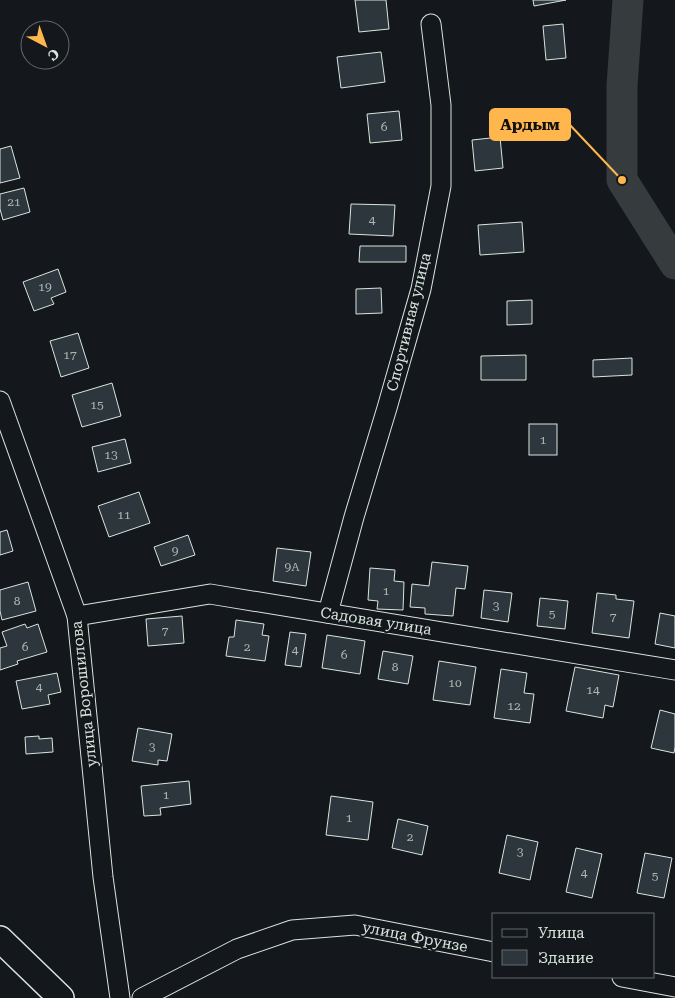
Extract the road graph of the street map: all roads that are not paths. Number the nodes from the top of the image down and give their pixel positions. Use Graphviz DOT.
graph roads {
  1 [pos="431,24"];
  2 [pos="0,401"];
  3 [pos="328,613"];
  4 [pos="77,616"];
  5 [pos="675,670"];
  6 [pos="0,940"];
  7 [pos="492,952"];
  8 [pos="627,978"];
  9 [pos="675,987"];
  10 [pos="61,998"];
  11 [pos="120,998"];
  12 [pos="142,998"];
  1 -- 3 [label="street, Спортивная улица"];
  2 -- 4 [label="street, улица Ворошилова"];
  3 -- 4 [label="street, Садовая улица"];
  3 -- 5 [label="street, Садовая улица"];
  4 -- 11 [label="street, улица Ворошилова"];
  6 -- 10 [label="main road"];
  7 -- 12 [label="street, улица Фрунзе"];
  8 -- 9 [label="street"];
}
